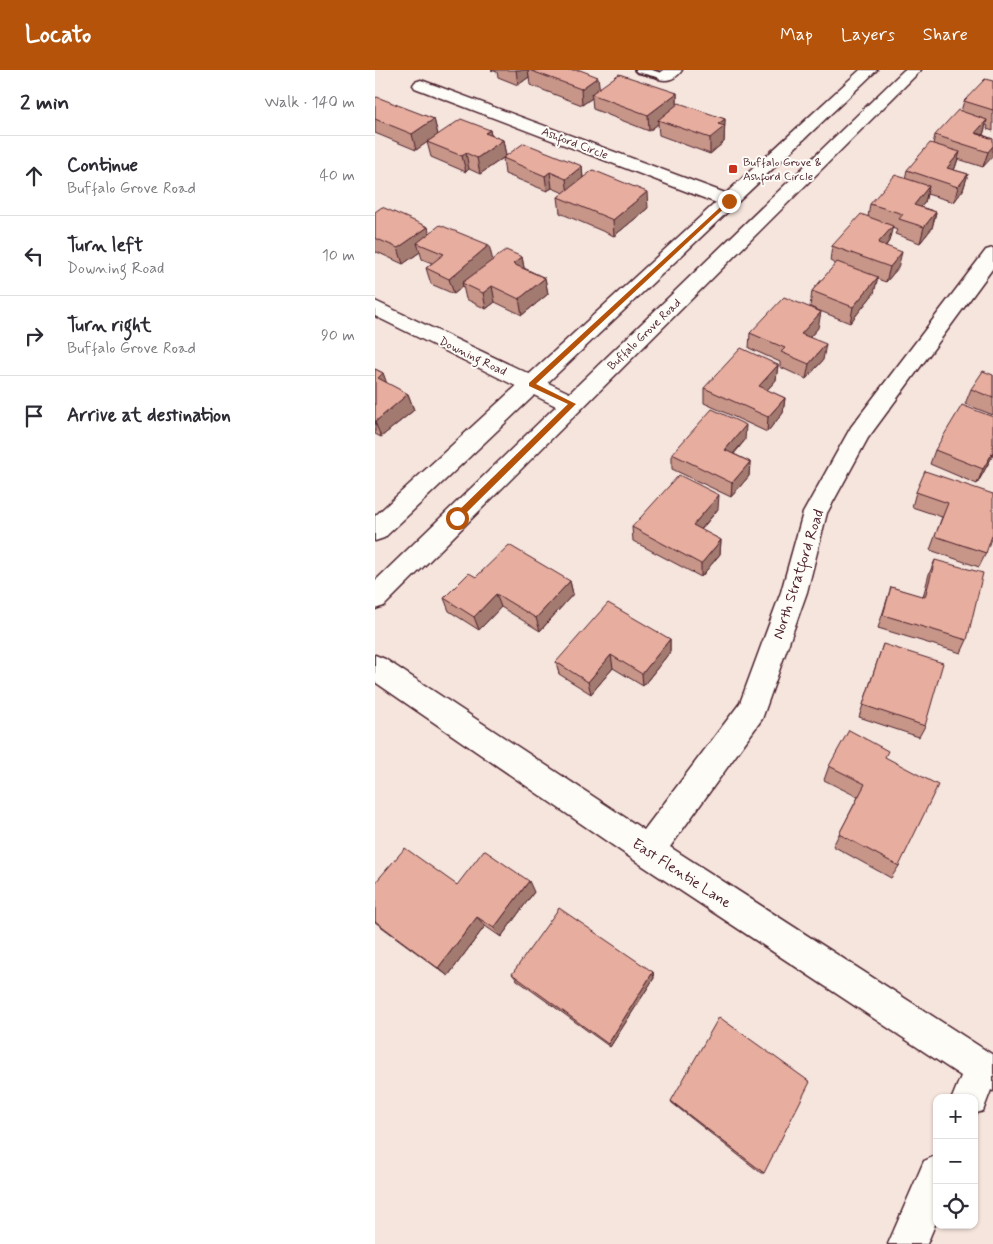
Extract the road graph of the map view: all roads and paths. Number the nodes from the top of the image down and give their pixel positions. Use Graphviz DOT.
graph roads {
  1 [pos="640,70"];
  2 [pos="869,70"];
  3 [pos="913,70"];
  4 [pos="670,73"];
  5 [pos="421,86"];
  6 [pos="729,201"];
  7 [pos="993,254"];
  8 [pos="375,308"];
  9 [pos="531,385"];
  10 [pos="572,404"];
  11 [pos="375,531"];
  12 [pos="375,598"];
  13 [pos="375,667"];
  14 [pos="648,851"];
  15 [pos="981,1080"];
  16 [pos="933,1183"];
  17 [pos="907,1244"];
  1 -- 4 [label="lane"];
  2 -- 6 [label="street"];
  3 -- 10 [label="street, Buffalo Grove Road"];
  5 -- 6 [label="street, Ashford Circle"];
  6 -- 9 [label="street"];
  7 -- 14 [label="street, North Stratford Road"];
  8 -- 9 [label="street, Downing Road"];
  9 -- 10 [label="street, Downing Road"];
  9 -- 11 [label="street"];
  10 -- 12 [label="street, Buffalo Grove Road"];
  13 -- 14 [label="street, East Flentie Lane"];
  14 -- 15 [label="street, East Flentie Lane"];
  16 -- 17 [label="street"];
}
